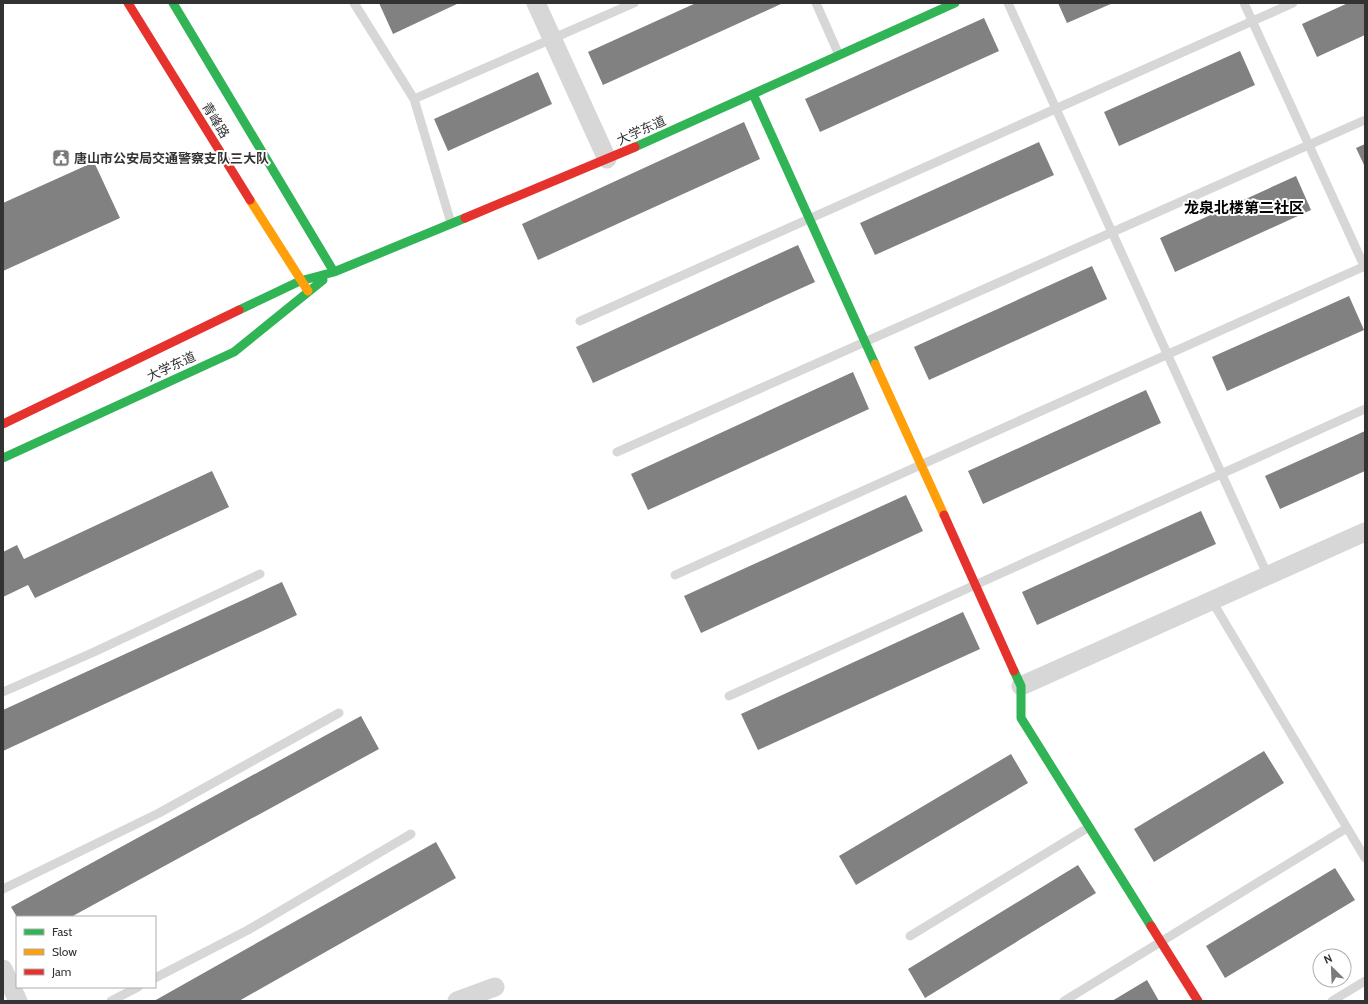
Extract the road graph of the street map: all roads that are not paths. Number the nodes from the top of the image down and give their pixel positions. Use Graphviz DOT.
graph roads {
  1 [pos="128,3"];
  2 [pos="172,3"];
  3 [pos="354,3"];
  4 [pos="536,3"];
  5 [pos="634,3"];
  6 [pos="816,3"];
  7 [pos="955,3"];
  8 [pos="1008,3"];
  9 [pos="1244,3"];
  10 [pos="1293,3"];
  11 [pos="1252,21"];
  12 [pos="552,38"];
  13 [pos="838,55"];
  14 [pos="753,94"];
  15 [pos="414,99"];
  16 [pos="1056,108"];
  17 [pos="1365,120"];
  18 [pos="1309,145"];
  19 [pos="608,159"];
  20 [pos="810,219"];
  21 [pos="451,224"];
  22 [pos="1112,233"];
  23 [pos="1365,267"];
  24 [pos="334,272"];
  25 [pos="300,281"];
  26 [pos="308,291"];
  27 [pos="580,321"];
  28 [pos="866,342"];
  29 [pos="1168,355"];
  30 [pos="1365,409"];
  31 [pos="3,424"];
  32 [pos="617,452"];
  33 [pos="3,458"];
  34 [pos="921,465"];
  35 [pos="1222,473"];
  36 [pos="1365,532"];
  37 [pos="260,574"];
  38 [pos="675,575"];
  39 [pos="1268,576"];
  40 [pos="976,585"];
  41 [pos="1212,601"];
  42 [pos="1021,686"];
  43 [pos="3,692"];
  44 [pos="729,696"];
  45 [pos="338,713"];
  46 [pos="1089,827"];
  47 [pos="1347,828"];
  48 [pos="411,834"];
  49 [pos="1365,858"];
  50 [pos="3,889"];
  51 [pos="910,936"];
  52 [pos="1161,942"];
  53 [pos="3,969"];
  54 [pos="156,977"];
  55 [pos="1365,981"];
  56 [pos="495,987"];
  57 [pos="136,988"];
  58 [pos="18,1001"];
  59 [pos="111,1001"];
  60 [pos="457,1001"];
  61 [pos="1064,1001"];
  62 [pos="1198,1001"];
  63 [pos="1332,1001"];
  1 -- 25 [label="street, 青峰路"];
  2 -- 24 [label="street, 青峰路"];
  3 -- 15 [label="lane"];
  4 -- 12 [label="street"];
  5 -- 12 [label="lane"];
  6 -- 13 [label="lane"];
  7 -- 13 [label="street, 大学东道"];
  8 -- 16 [label="lane"];
  9 -- 11 [label="lane"];
  10 -- 11 [label="lane"];
  11 -- 16 [label="lane"];
  11 -- 18 [label="lane"];
  12 -- 15 [label="lane"];
  12 -- 19 [label="street"];
  13 -- 14 [label="street, 大学东道"];
  14 -- 19 [label="street, 大学东道"];
  14 -- 20 [label="street"];
  15 -- 21 [label="lane"];
  16 -- 20 [label="lane"];
  16 -- 22 [label="lane"];
  17 -- 18 [label="lane"];
  18 -- 22 [label="lane"];
  18 -- 23 [label="lane"];
  19 -- 21 [label="street, 大学东道"];
  20 -- 27 [label="lane"];
  20 -- 28 [label="street"];
  21 -- 24 [label="street, 大学东道"];
  22 -- 28 [label="lane"];
  22 -- 29 [label="lane"];
  23 -- 29 [label="lane"];
  24 -- 25 [label="street, 大学东道"];
  24 -- 26 [label="street, 大学东道"];
  25 -- 26 [label="street, 青峰路"];
  25 -- 31 [label="street, 大学东道"];
  26 -- 33 [label="street, 大学东道"];
  28 -- 32 [label="lane"];
  28 -- 34 [label="street"];
  29 -- 34 [label="lane"];
  29 -- 35 [label="lane"];
  30 -- 35 [label="lane"];
  34 -- 38 [label="lane"];
  34 -- 40 [label="street"];
  35 -- 39 [label="lane"];
  35 -- 40 [label="lane"];
  36 -- 39 [label="street"];
  37 -- 43 [label="lane"];
  39 -- 41 [label="street"];
  40 -- 42 [label="street"];
  40 -- 44 [label="lane"];
  41 -- 42 [label="street"];
  41 -- 47 [label="lane"];
  42 -- 46 [label="street"];
  45 -- 50 [label="lane"];
  46 -- 51 [label="lane"];
  46 -- 52 [label="street"];
  47 -- 49 [label="lane"];
  47 -- 52 [label="lane"];
  48 -- 54 [label="lane"];
  52 -- 61 [label="lane"];
  52 -- 62 [label="street"];
  53 -- 58 [label="street"];
  55 -- 63 [label="lane"];
  56 -- 60 [label="street"];
  57 -- 59 [label="lane"];
}
